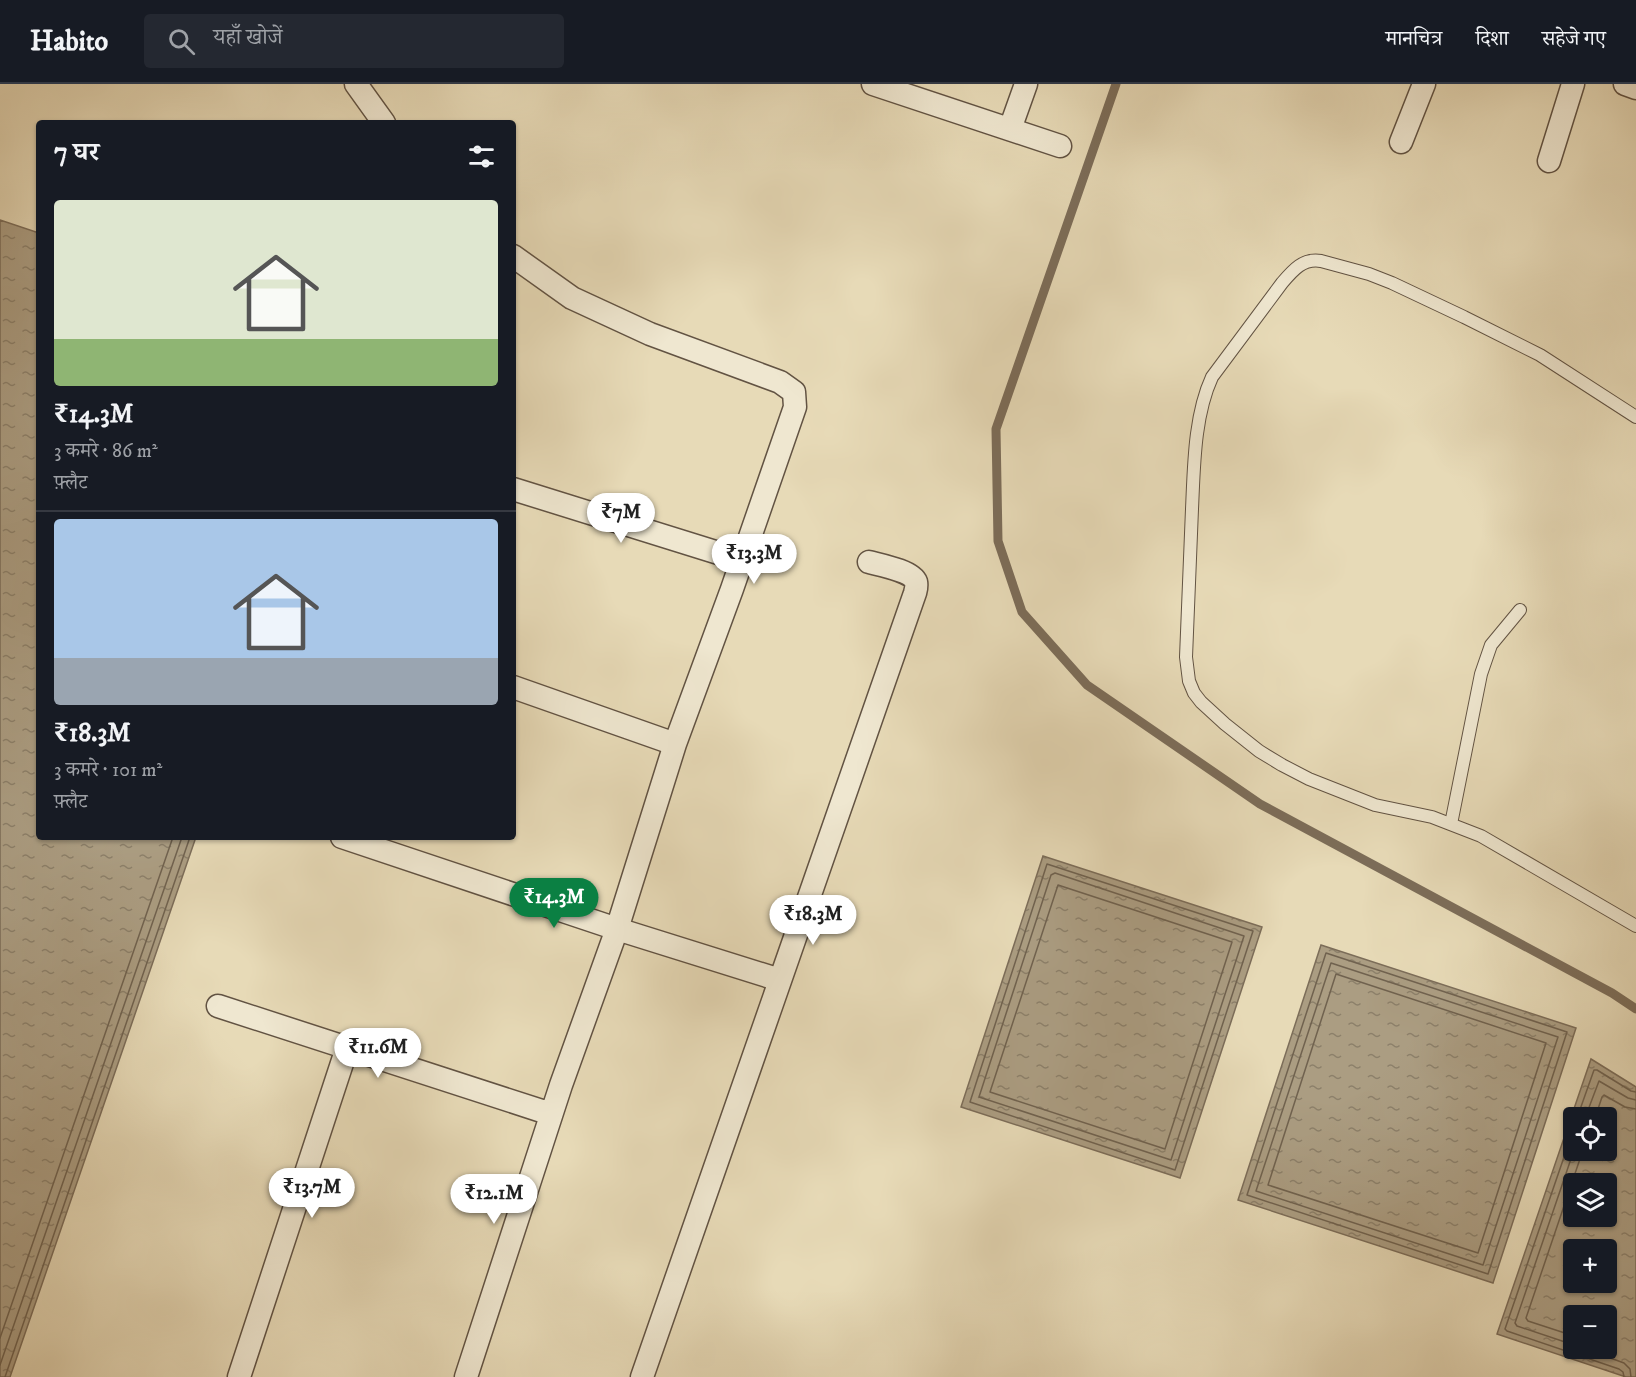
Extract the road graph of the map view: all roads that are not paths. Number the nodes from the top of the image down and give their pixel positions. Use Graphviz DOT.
graph roads {
  1 [pos="356,84"];
  2 [pos="873,84"];
  3 [pos="1026,84"];
  4 [pos="1424,84"];
  5 [pos="1573,84"];
  6 [pos="1625,84"];
  7 [pos="1636,88"];
  8 [pos="382,120"];
  9 [pos="1010,129"];
  10 [pos="1401,142"];
  11 [pos="1060,146"];
  12 [pos="1549,161"];
  13 [pos="516,258"];
  14 [pos="1636,417"];
  15 [pos="516,490"];
  16 [pos="741,560"];
  17 [pos="869,562"];
  18 [pos="1520,610"];
  19 [pos="516,688"];
  20 [pos="675,744"];
  21 [pos="1451,824"];
  22 [pos="355,840"];
  23 [pos="1636,926"];
  24 [pos="617,929"];
  25 [pos="780,980"];
  26 [pos="218,1006"];
  27 [pos="347,1048"];
  28 [pos="551,1114"];
  29 [pos="239,1377"];
  30 [pos="466,1377"];
  31 [pos="642,1377"];
  1 -- 8 [label="street"];
  2 -- 9 [label="street"];
  3 -- 9 [label="street"];
  4 -- 10 [label="street"];
  5 -- 12 [label="street"];
  6 -- 7 [label="street"];
  9 -- 11 [label="street"];
  13 -- 16 [label="street"];
  14 -- 21 [label="lane"];
  15 -- 16 [label="street"];
  16 -- 20 [label="street"];
  17 -- 25 [label="street"];
  18 -- 21 [label="lane"];
  19 -- 20 [label="street"];
  20 -- 24 [label="street"];
  21 -- 23 [label="lane"];
  22 -- 24 [label="street"];
  24 -- 25 [label="street"];
  24 -- 28 [label="street"];
  25 -- 31 [label="street"];
  26 -- 27 [label="street"];
  27 -- 28 [label="street"];
  27 -- 29 [label="street"];
  28 -- 30 [label="street"];
}
